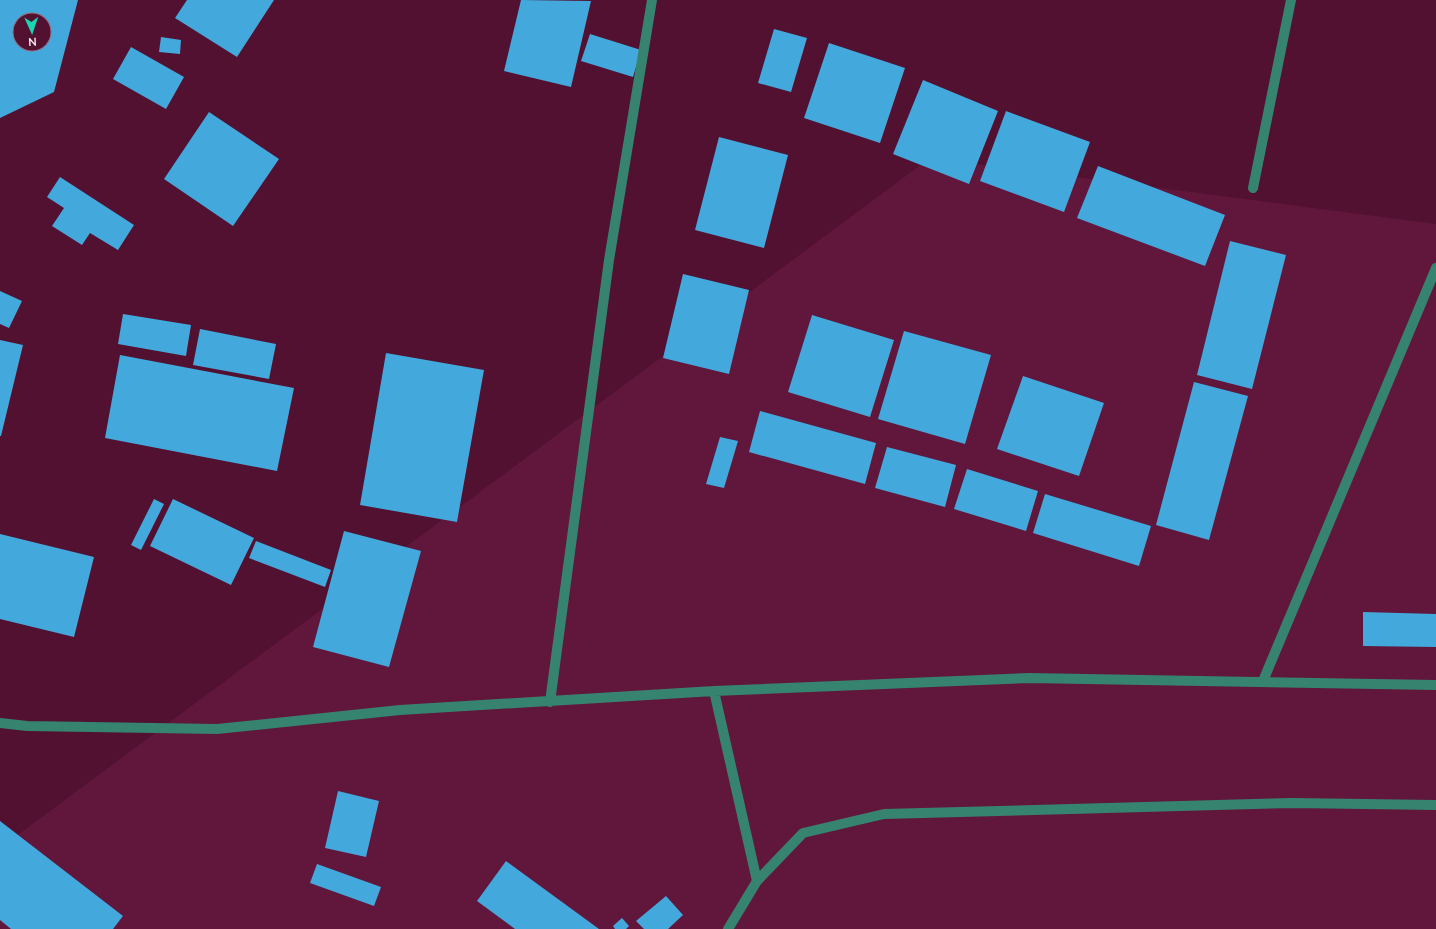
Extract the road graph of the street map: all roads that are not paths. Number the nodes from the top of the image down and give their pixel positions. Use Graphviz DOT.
graph roads {
  1 [pos="652,0"];
  2 [pos="1291,0"];
  3 [pos="1253,188"];
  4 [pos="1436,268"];
  5 [pos="1263,681"];
  6 [pos="1436,685"];
  7 [pos="714,691"];
  8 [pos="550,702"];
  9 [pos="0,723"];
  10 [pos="1436,805"];
  11 [pos="757,881"];
  12 [pos="728,929"];
  1 -- 8 [label="street"];
  2 -- 3 [label="street"];
  4 -- 5 [label="street"];
  5 -- 6 [label="street"];
  5 -- 7 [label="street"];
  7 -- 8 [label="street"];
  7 -- 11 [label="street"];
  8 -- 9 [label="street"];
  10 -- 11 [label="street"];
  11 -- 12 [label="street"];
}
